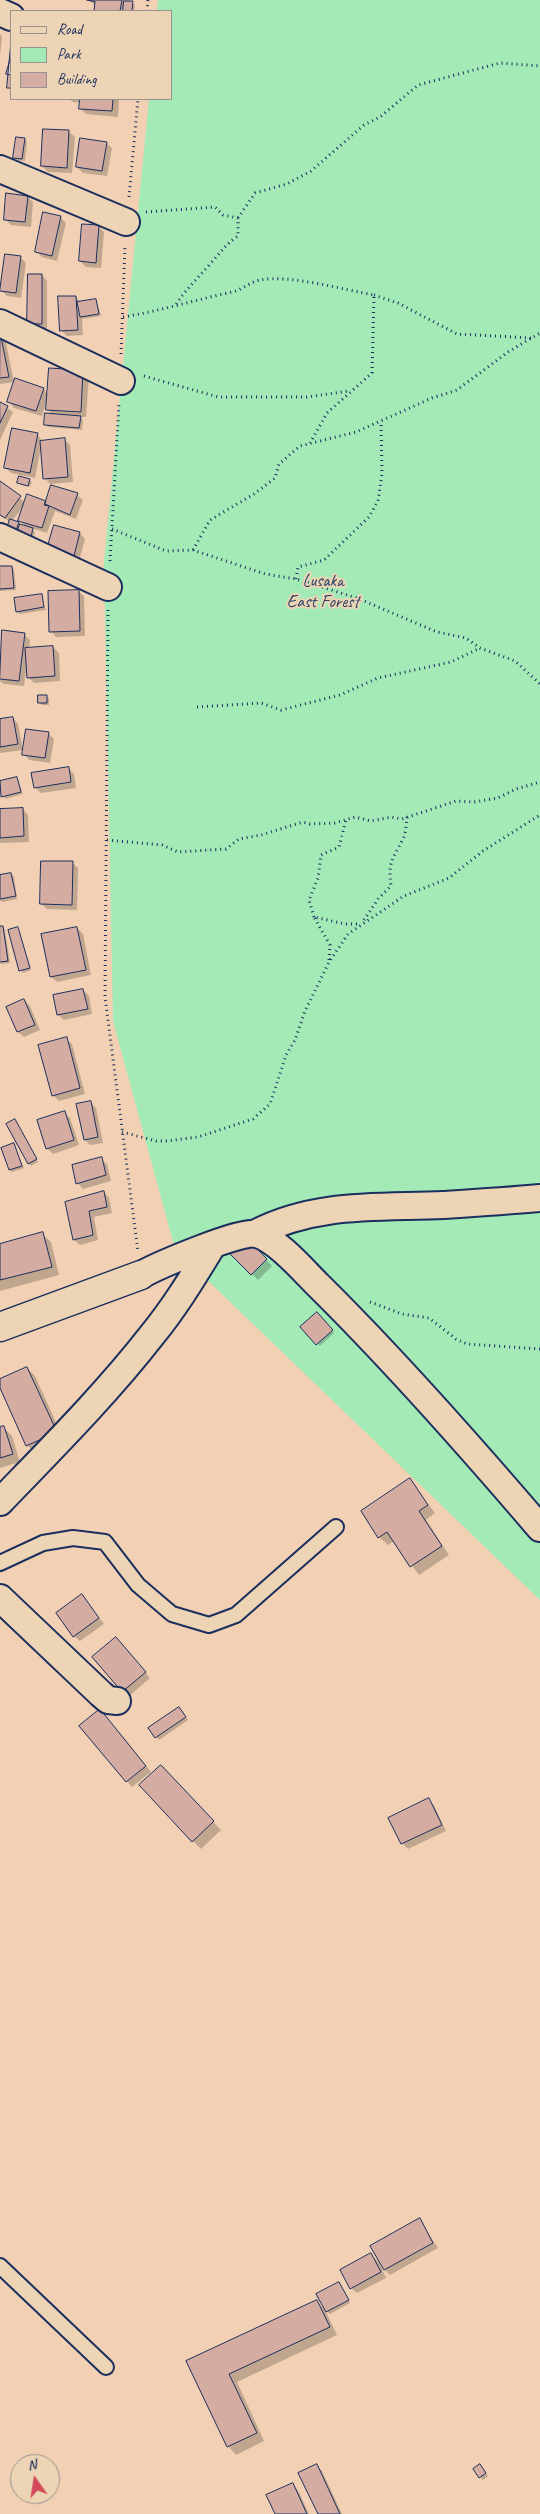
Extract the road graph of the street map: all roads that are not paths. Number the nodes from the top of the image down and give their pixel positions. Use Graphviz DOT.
graph roads {
  1 [pos="0,168"];
  2 [pos="127,216"];
  3 [pos="0,323"];
  4 [pos="121,375"];
  5 [pos="0,537"];
  6 [pos="108,587"];
  7 [pos="540,1198"];
  8 [pos="256,1233"];
  9 [pos="212,1246"];
  10 [pos="141,1275"];
  11 [pos="0,1327"];
  12 [pos="0,1502"];
  13 [pos="336,1527"];
  14 [pos="540,1528"];
  15 [pos="0,1563"];
  16 [pos="0,1598"];
  17 [pos="117,1701"];
  18 [pos="0,2266"];
  19 [pos="106,2367"];
  1 -- 2 [label="street"];
  3 -- 4 [label="street"];
  5 -- 6 [label="street"];
  7 -- 8 [label="street"];
  8 -- 9 [label="street"];
  8 -- 14 [label="street"];
  9 -- 10 [label="street"];
  9 -- 12 [label="street"];
  10 -- 11 [label="street"];
  13 -- 15 [label="lane"];
  16 -- 17 [label="street"];
  18 -- 19 [label="lane"];
}
